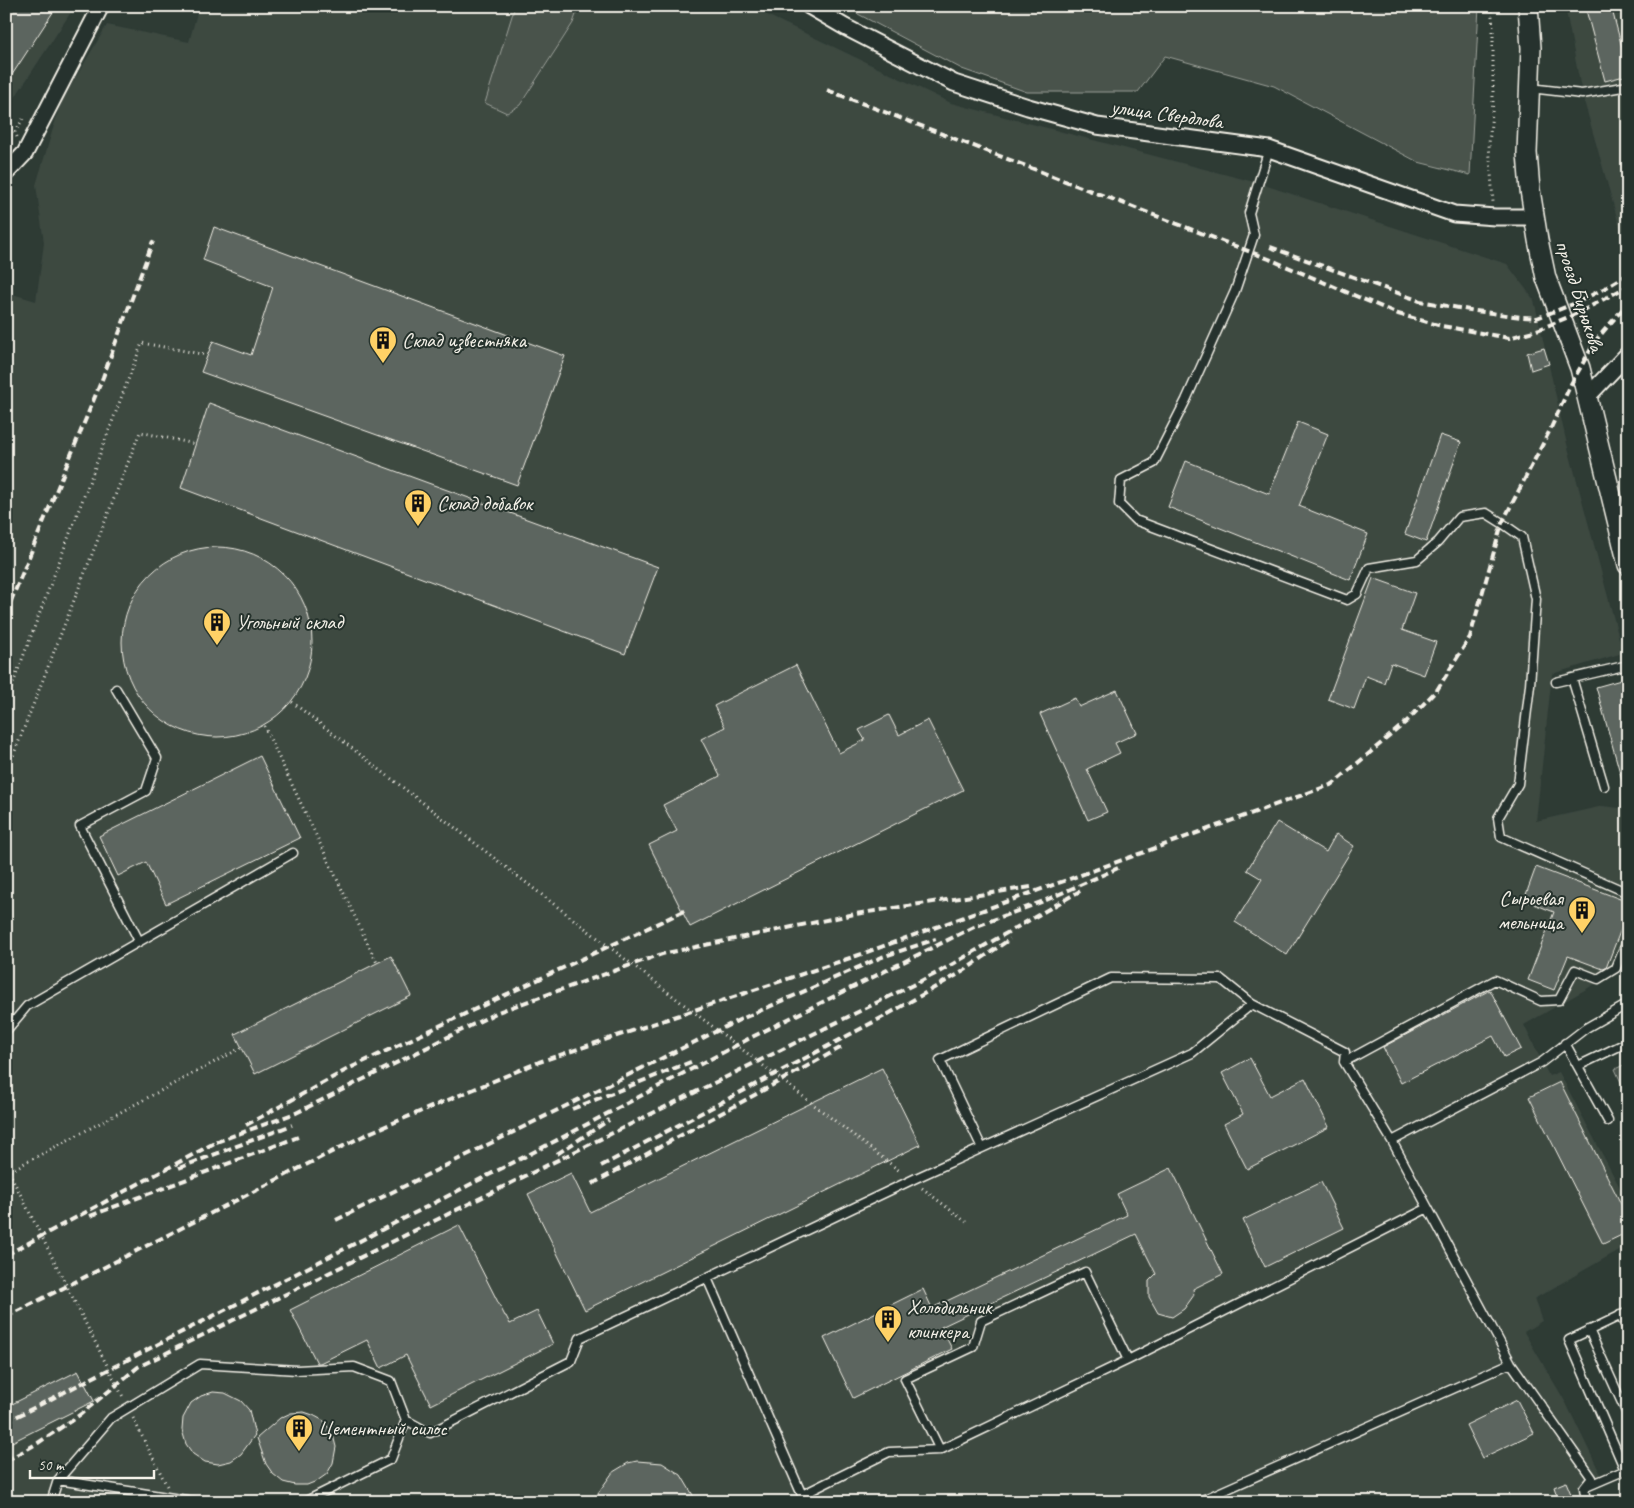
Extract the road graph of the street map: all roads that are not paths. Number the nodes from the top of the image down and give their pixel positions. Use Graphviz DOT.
graph roads {
  1 [pos="101,6"];
  2 [pos="809,6"];
  3 [pos="1528,6"];
  4 [pos="1628,86"];
  5 [pos="1530,88"];
  6 [pos="1269,149"];
  7 [pos="6,173"];
  8 [pos="1534,217"];
  9 [pos="1628,354"];
  10 [pos="1588,396"];
  11 [pos="1627,557"];
  12 [pos="1628,665"];
  13 [pos="1572,678"];
  14 [pos="1556,682"];
  15 [pos="116,689"];
  16 [pos="1604,786"];
  17 [pos="293,853"];
  18 [pos="1628,893"];
  19 [pos="1628,939"];
  20 [pos="139,941"];
  21 [pos="1252,1004"];
  22 [pos="1628,1004"];
  23 [pos="6,1031"];
  24 [pos="1628,1042"];
  25 [pos="1565,1043"];
  26 [pos="1344,1062"];
  27 [pos="1578,1066"];
  28 [pos="1608,1121"];
  29 [pos="1392,1141"];
  30 [pos="982,1148"];
  31 [pos="1428,1208"];
  32 [pos="707,1278"];
  33 [pos="1624,1314"];
  34 [pos="1589,1330"];
  35 [pos="1628,1331"];
  36 [pos="1128,1360"];
  37 [pos="1511,1364"];
  38 [pos="1628,1416"];
  39 [pos="406,1420"];
  40 [pos="940,1450"];
  41 [pos="1626,1470"];
  42 [pos="58,1480"];
  43 [pos="1584,1488"];
  44 [pos="51,1502"];
  45 [pos="199,1502"];
  46 [pos="304,1502"];
  47 [pos="1198,1502"];
  48 [pos="1586,1502"];
  1 -- 7 [label="street"];
  2 -- 6 [label="street, улица Свердлова"];
  3 -- 5 [label="street, проезд Бирюкова"];
  4 -- 5 [label="lane"];
  5 -- 8 [label="street, проезд Бирюкова"];
  6 -- 8 [label="street, улица Свердлова"];
  6 -- 18 [label="lane"];
  8 -- 10 [label="street, проезд Бирюкова"];
  9 -- 10 [label="street"];
  10 -- 11 [label="street, проезд Бирюкова"];
  12 -- 13 [label="lane"];
  13 -- 14 [label="lane"];
  13 -- 16 [label="lane"];
  15 -- 20 [label="lane"];
  17 -- 20 [label="lane"];
  19 -- 26 [label="lane"];
  20 -- 23 [label="lane"];
  21 -- 26 [label="lane"];
  21 -- 30 [label="lane"];
  21 -- 30 [label="lane"];
  22 -- 25 [label="lane"];
  24 -- 27 [label="lane"];
  25 -- 27 [label="lane"];
  25 -- 29 [label="lane"];
  26 -- 29 [label="lane"];
  27 -- 28 [label="lane"];
  29 -- 31 [label="lane"];
  30 -- 32 [label="lane"];
  31 -- 36 [label="lane"];
  31 -- 37 [label="lane"];
  32 -- 39 [label="lane"];
  32 -- 40 [label="lane"];
  33 -- 34 [label="lane"];
  33 -- 35 [label="lane"];
  34 -- 38 [label="lane"];
  34 -- 41 [label="lane"];
  36 -- 40 [label="lane"];
  36 -- 40 [label="lane"];
  37 -- 43 [label="lane"];
  37 -- 47 [label="lane"];
  39 -- 42 [label="lane"];
  39 -- 46 [label="lane"];
  41 -- 43 [label="lane"];
  42 -- 44 [label="lane"];
  42 -- 45 [label="lane"];
  43 -- 48 [label="lane"];
}
